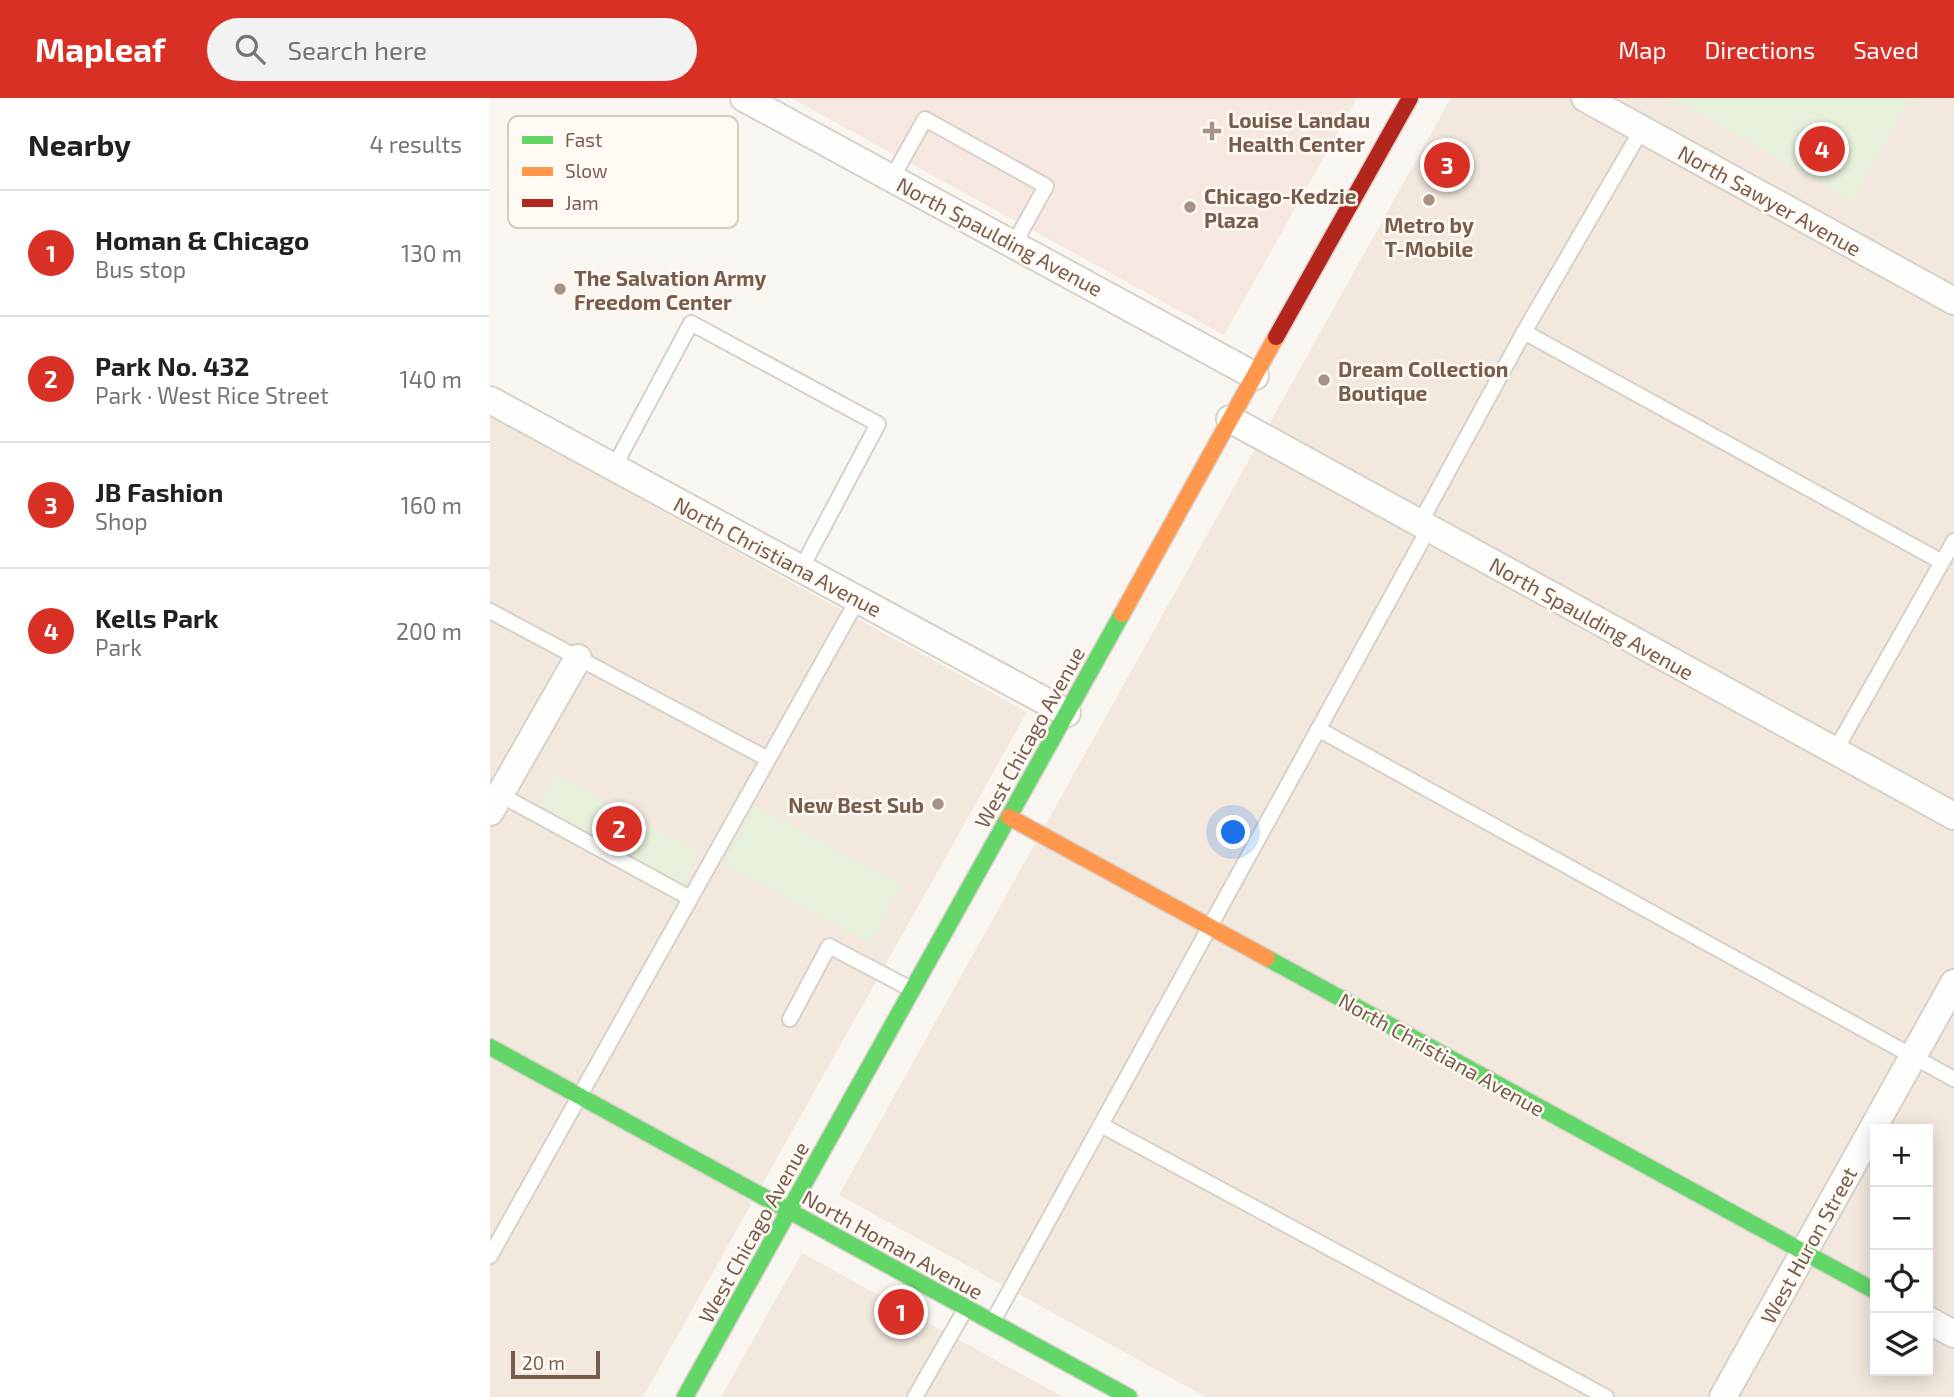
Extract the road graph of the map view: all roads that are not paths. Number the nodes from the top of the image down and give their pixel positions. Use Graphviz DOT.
graph roads {
  1 [pos="744,98"];
  2 [pos="1409,98"];
  3 [pos="1585,98"];
  4 [pos="1642,129"];
  5 [pos="892,178"];
  6 [pos="1014,244"];
  7 [pos="1954,301"];
  8 [pos="1524,332"];
  9 [pos="1255,376"];
  10 [pos="490,400"];
  11 [pos="1230,419"];
  12 [pos="614,467"];
  13 [pos="1424,526"];
  14 [pos="1954,541"];
  15 [pos="1942,562"];
  16 [pos="800,569"];
  17 [pos="858,599"];
  18 [pos="490,611"];
  19 [pos="578,658"];
  20 [pos="1067,713"];
  21 [pos="1318,729"];
  22 [pos="1835,751"];
  23 [pos="768,759"];
  24 [pos="493,798"];
  25 [pos="1954,816"];
  26 [pos="1009,817"];
  27 [pos="690,898"];
  28 [pos="1210,928"];
  29 [pos="1954,983"];
  30 [pos="913,989"];
  31 [pos="790,1019"];
  32 [pos="490,1047"];
  33 [pos="1913,1056"];
  34 [pos="1954,1079"];
  35 [pos="580,1096"];
  36 [pos="1101,1125"];
  37 [pos="789,1211"];
  38 [pos="1804,1252"];
  39 [pos="490,1256"];
  40 [pos="1870,1288"];
  41 [pos="966,1308"];
  42 [pos="992,1322"];
  43 [pos="1933,1323"];
  44 [pos="1954,1334"];
  45 [pos="685,1397"];
  46 [pos="915,1397"];
  47 [pos="1129,1397"];
  48 [pos="1606,1397"];
  49 [pos="1723,1397"];
  1 -- 5 [label="street, North Spaulding Avenue"];
  2 -- 9 [label="street, West Chicago Avenue"];
  3 -- 4 [label="street, North Sawyer Avenue"];
  4 -- 7 [label="street, North Sawyer Avenue"];
  4 -- 8 [label="lane"];
  5 -- 6 [label="street, North Spaulding Avenue"];
  5 -- 6 [label="lane"];
  6 -- 9 [label="street, North Spaulding Avenue"];
  8 -- 13 [label="lane"];
  8 -- 15 [label="lane"];
  9 -- 11 [label="street, West Chicago Avenue"];
  10 -- 12 [label="street, North Christiana Avenue"];
  11 -- 13 [label="street, North Spaulding Avenue"];
  11 -- 20 [label="street, West Chicago Avenue"];
  12 -- 16 [label="street, North Christiana Avenue"];
  12 -- 16 [label="lane"];
  13 -- 21 [label="lane"];
  13 -- 22 [label="street, North Spaulding Avenue"];
  14 -- 15 [label="lane"];
  15 -- 22 [label="lane"];
  16 -- 17 [label="street, North Christiana Avenue"];
  17 -- 20 [label="street, North Christiana Avenue"];
  17 -- 23 [label="lane"];
  18 -- 19 [label="lane"];
  19 -- 23 [label="lane"];
  19 -- 24 [label="street"];
  20 -- 26 [label="street, West Chicago Avenue"];
  21 -- 28 [label="lane"];
  21 -- 33 [label="lane"];
  22 -- 25 [label="street, North Spaulding Avenue"];
  23 -- 27 [label="lane"];
  24 -- 27 [label="lane"];
  26 -- 28 [label="street, North Christiana Avenue"];
  26 -- 30 [label="street, West Chicago Avenue"];
  27 -- 35 [label="lane"];
  28 -- 36 [label="lane"];
  28 -- 38 [label="street, North Christiana Avenue"];
  29 -- 33 [label="street, West Huron Street"];
  30 -- 31 [label="lane"];
  30 -- 37 [label="street, West Chicago Avenue"];
  32 -- 35 [label="street, North Homan Avenue"];
  33 -- 34 [label="lane"];
  33 -- 38 [label="street, West Huron Street"];
  35 -- 37 [label="street, North Homan Avenue"];
  35 -- 39 [label="lane"];
  36 -- 42 [label="lane"];
  36 -- 48 [label="lane"];
  37 -- 41 [label="street, North Homan Avenue"];
  37 -- 45 [label="street, West Chicago Avenue"];
  38 -- 40 [label="street, North Christiana Avenue"];
  38 -- 49 [label="street, West Huron Street"];
  41 -- 42 [label="street, North Homan Avenue"];
  41 -- 46 [label="lane"];
  42 -- 47 [label="street, North Homan Avenue"];
  43 -- 44 [label="street"];
}
